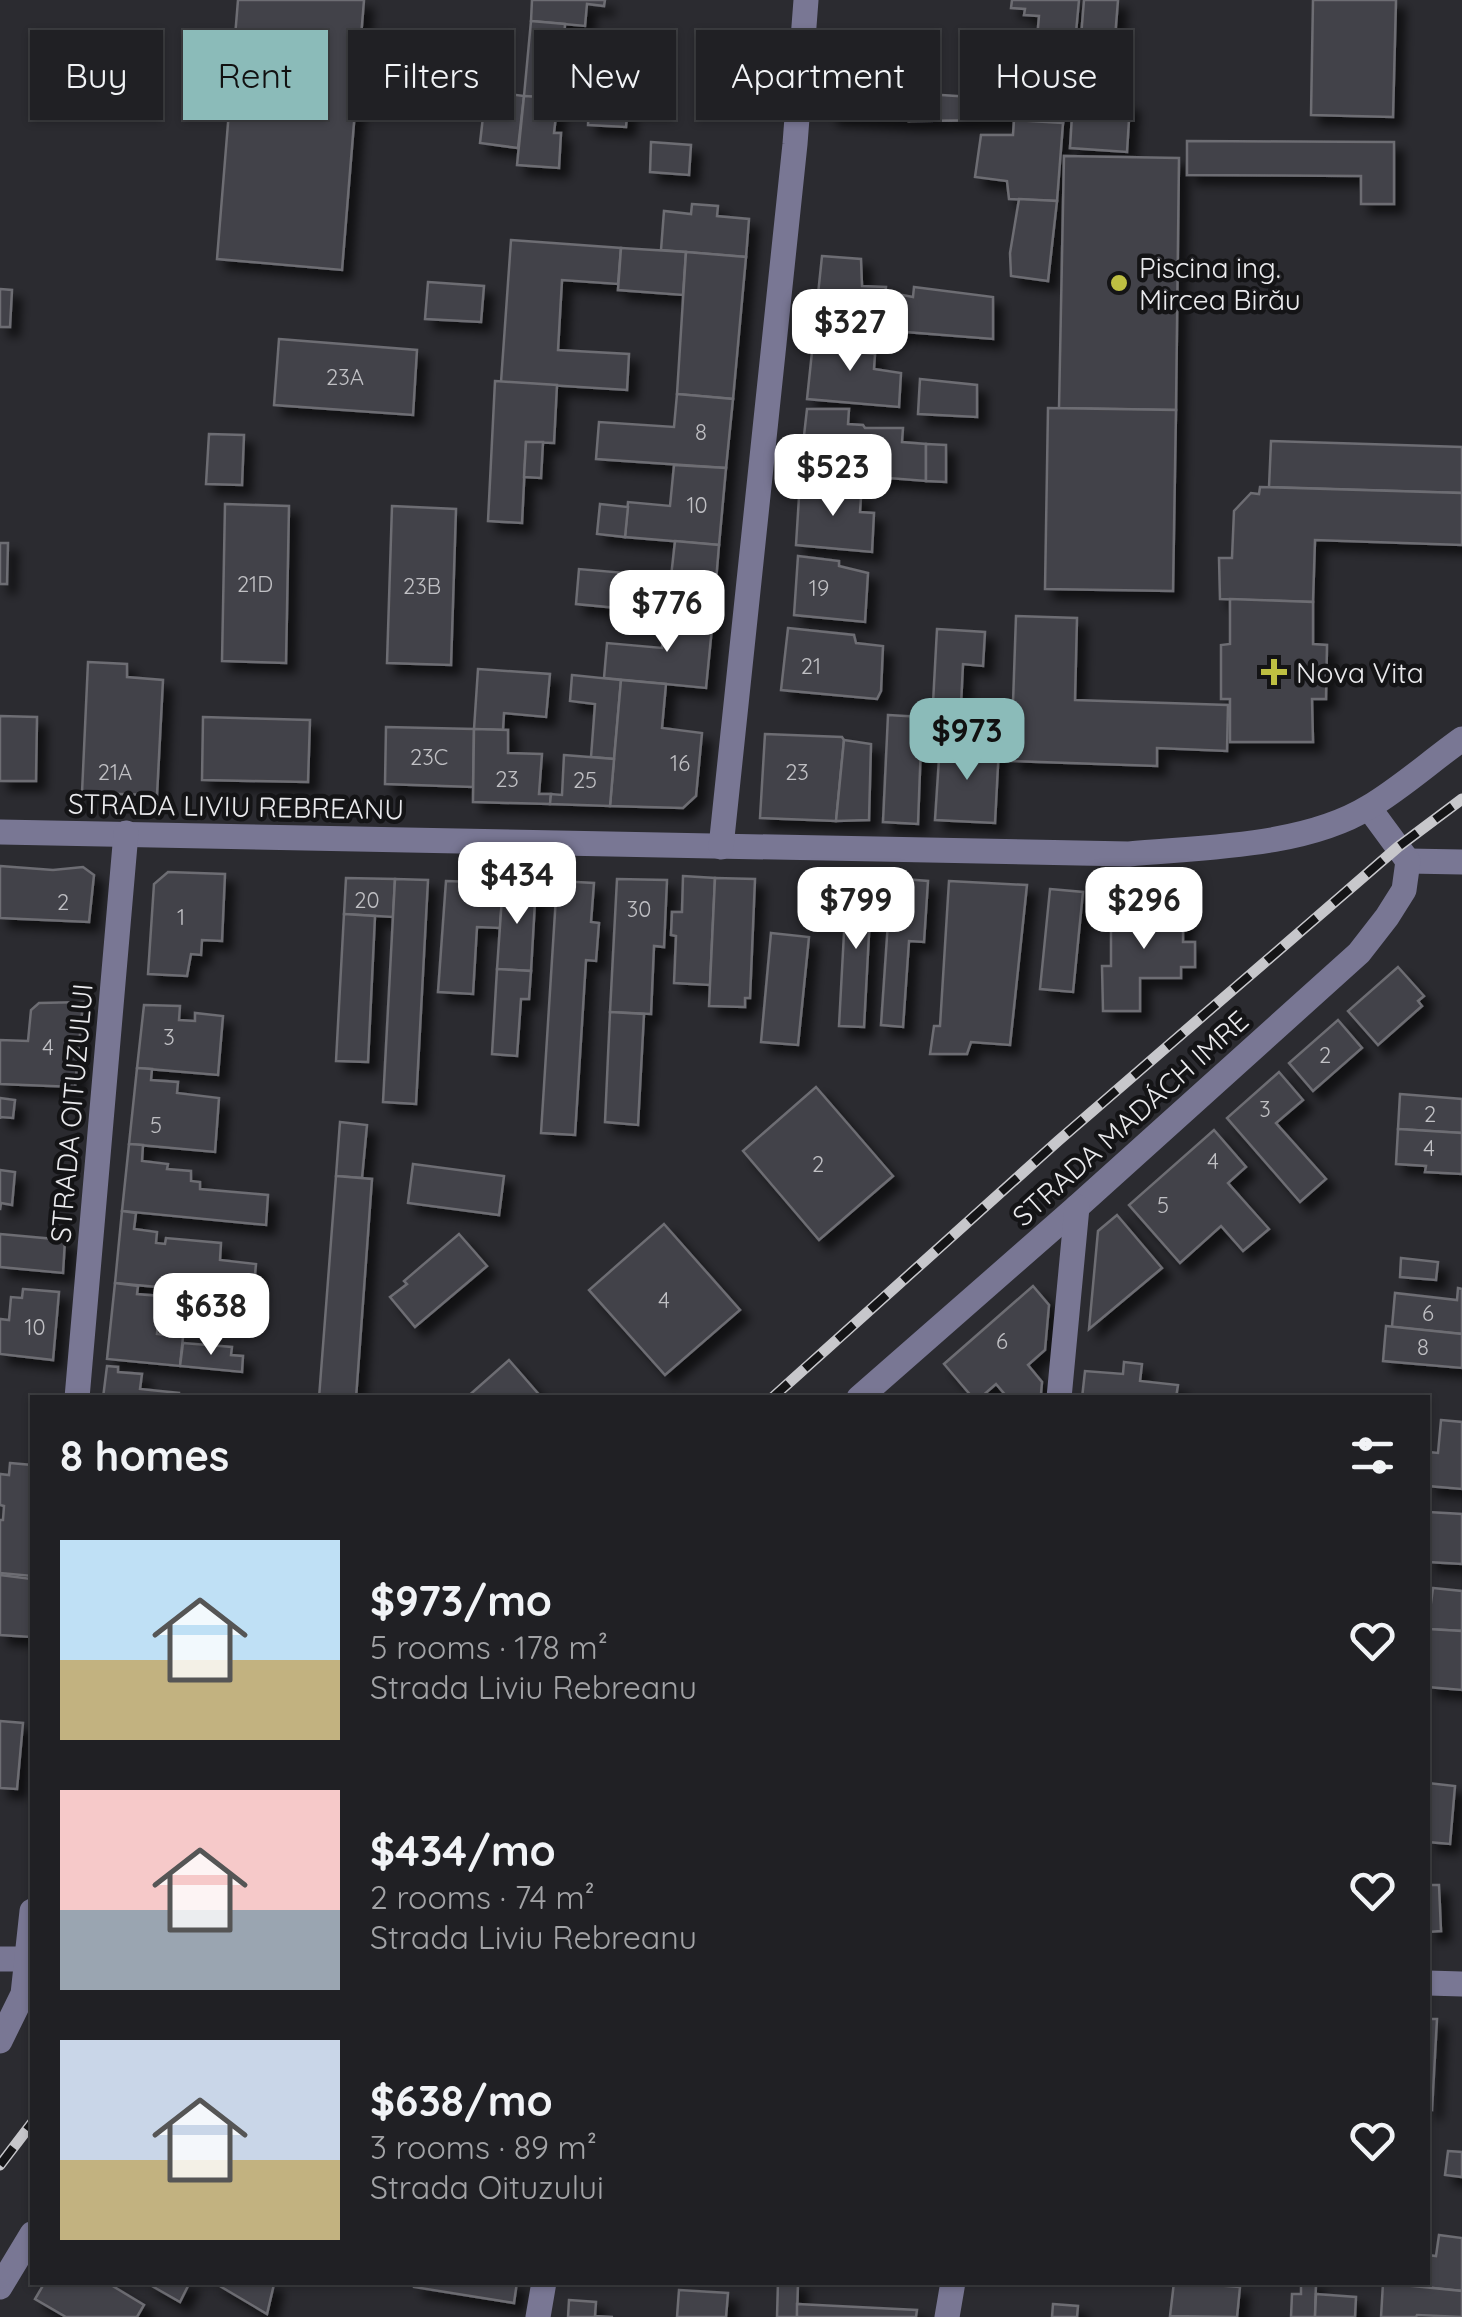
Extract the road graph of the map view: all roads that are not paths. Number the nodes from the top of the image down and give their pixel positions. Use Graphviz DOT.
graph roads {
  1 [pos="806,0"];
  2 [pos="1462,738"];
  3 [pos="1369,808"];
  4 [pos="0,832"];
  5 [pos="126,833"];
  6 [pos="720,847"];
  7 [pos="1408,861"];
  8 [pos="1462,862"];
  9 [pos="1078,1207"];
  10 [pos="77,1395"];
  11 [pos="862,1395"];
  12 [pos="1059,1395"];
  13 [pos="30,1934"];
  14 [pos="0,1958"];
  15 [pos="28,1959"];
  16 [pos="1430,1983"];
  17 [pos="1462,1984"];
  18 [pos="0,2041"];
  19 [pos="30,2237"];
  20 [pos="543,2285"];
  21 [pos="952,2285"];
  22 [pos="0,2287"];
  23 [pos="538,2317"];
  24 [pos="947,2317"];
  1 -- 6 [label="street"];
  2 -- 3 [label="street, STRADA LIVIU REBREANU"];
  3 -- 6 [label="street, STRADA LIVIU REBREANU"];
  3 -- 7 [label="street"];
  4 -- 5 [label="street, STRADA LIVIU REBREANU"];
  5 -- 6 [label="street, STRADA LIVIU REBREANU"];
  5 -- 10 [label="street, STRADA OITUZULUI"];
  7 -- 8 [label="street"];
  7 -- 9 [label="street, STRADA MADÁCH IMRE"];
  9 -- 11 [label="street, STRADA MADÁCH IMRE"];
  9 -- 12 [label="street"];
  13 -- 15 [label="street"];
  14 -- 15 [label="street"];
  15 -- 18 [label="street"];
  16 -- 17 [label="street"];
  19 -- 22 [label="street"];
  20 -- 23 [label="street"];
  21 -- 24 [label="street"];
}
